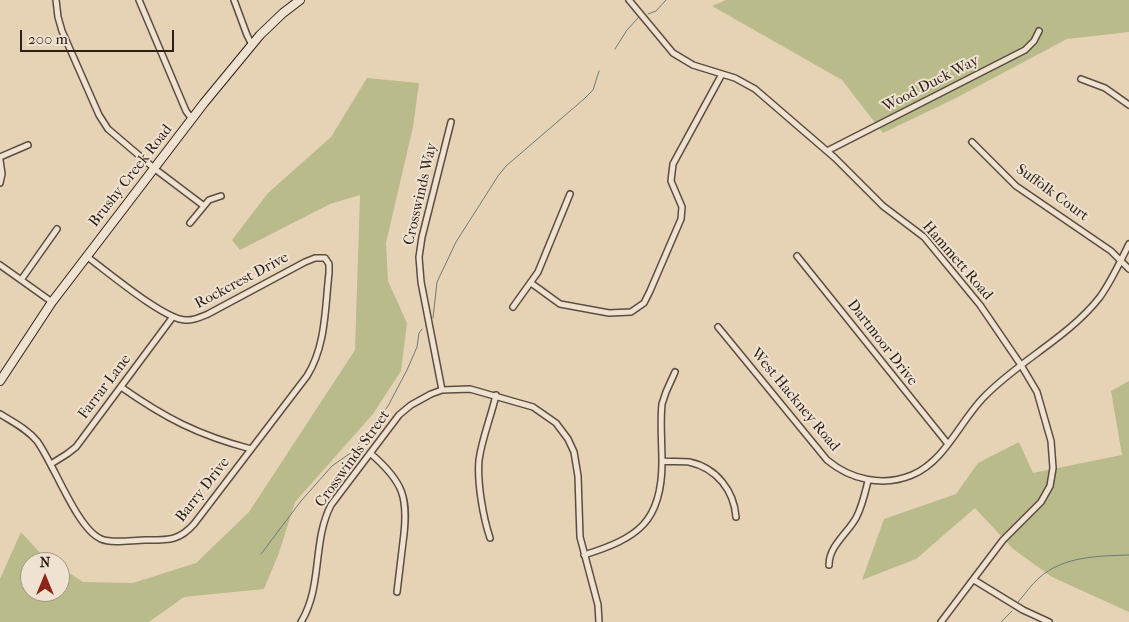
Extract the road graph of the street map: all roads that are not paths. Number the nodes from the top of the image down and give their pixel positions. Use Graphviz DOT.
graph roads {
  1 [pos="56,0"];
  2 [pos="139,0"];
  3 [pos="234,0"];
  4 [pos="300,0"];
  5 [pos="629,0"];
  6 [pos="1040,31"];
  7 [pos="252,45"];
  8 [pos="722,74"];
  9 [pos="1081,79"];
  10 [pos="1129,105"];
  11 [pos="192,119"];
  12 [pos="451,122"];
  13 [pos="972,142"];
  14 [pos="28,145"];
  15 [pos="827,151"];
  16 [pos="0,157"];
  17 [pos="0,160"];
  18 [pos="155,169"];
  19 [pos="0,183"];
  20 [pos="570,194"];
  21 [pos="221,196"];
  22 [pos="204,206"];
  23 [pos="190,223"];
  24 [pos="57,229"];
  25 [pos="1129,244"];
  26 [pos="86,256"];
  27 [pos="797,256"];
  28 [pos="308,260"];
  29 [pos="1121,261"];
  30 [pos="0,265"];
  31 [pos="1129,268"];
  32 [pos="21,280"];
  33 [pos="531,283"];
  34 [pos="52,302"];
  35 [pos="513,307"];
  36 [pos="172,318"];
  37 [pos="718,327"];
  38 [pos="1022,365"];
  39 [pos="675,372"];
  40 [pos="0,381"];
  41 [pos="121,387"];
  42 [pos="442,390"];
  43 [pos="496,395"];
  44 [pos="0,414"];
  45 [pos="948,444"];
  46 [pos="251,449"];
  47 [pos="370,453"];
  48 [pos="662,462"];
  49 [pos="51,464"];
  50 [pos="868,481"];
  51 [pos="736,518"];
  52 [pos="490,538"];
  53 [pos="584,555"];
  54 [pos="829,565"];
  55 [pos="974,580"];
  56 [pos="397,592"];
  57 [pos="301,622"];
  58 [pos="599,622"];
  59 [pos="941,622"];
  60 [pos="1049,622"];
  1 -- 18 [label="street"];
  2 -- 11 [label="street"];
  3 -- 7 [label="street"];
  4 -- 7 [label="main road, Brushy Creek Road"];
  5 -- 8 [label="street, Hammett Road"];
  6 -- 15 [label="street, Wood Duck Way"];
  7 -- 11 [label="main road, Brushy Creek Road"];
  8 -- 15 [label="street, Hammett Road"];
  8 -- 33 [label="street"];
  9 -- 10 [label="street"];
  11 -- 18 [label="main road, Brushy Creek Road"];
  12 -- 42 [label="street, Crosswinds Way"];
  13 -- 29 [label="street, Suffolk Court"];
  14 -- 16 [label="street"];
  15 -- 38 [label="street, Hammett Road"];
  17 -- 19 [label="street"];
  18 -- 22 [label="street"];
  18 -- 26 [label="main road, Brushy Creek Road"];
  20 -- 33 [label="street"];
  21 -- 22 [label="street"];
  22 -- 23 [label="street"];
  24 -- 32 [label="street"];
  25 -- 29 [label="street, West Hackney Road"];
  26 -- 34 [label="main road, Brushy Creek Road"];
  26 -- 36 [label="street"];
  27 -- 45 [label="street, Dartmoor Drive"];
  28 -- 36 [label="street, Rockcrest Drive"];
  28 -- 46 [label="street, Barry Drive"];
  29 -- 31 [label="street, Suffolk Court"];
  29 -- 38 [label="street, West Hackney Road"];
  30 -- 32 [label="street"];
  32 -- 34 [label="street"];
  33 -- 35 [label="street"];
  34 -- 40 [label="main road, Brushy Creek Road"];
  36 -- 41 [label="street, Farrar Lane"];
  37 -- 50 [label="street, West Hackney Road"];
  38 -- 45 [label="street, West Hackney Road"];
  38 -- 55 [label="street, Hammett Road"];
  39 -- 48 [label="street"];
  41 -- 46 [label="street"];
  41 -- 49 [label="street, Farrar Lane"];
  42 -- 43 [label="street, Crosswinds Street"];
  42 -- 47 [label="street, Crosswinds Street"];
  43 -- 52 [label="street"];
  43 -- 53 [label="street, Crosswinds Street"];
  44 -- 49 [label="street, Barry Drive"];
  45 -- 50 [label="street, West Hackney Road"];
  46 -- 49 [label="street, Barry Drive"];
  47 -- 56 [label="street"];
  47 -- 57 [label="street, Crosswinds Street"];
  48 -- 51 [label="street"];
  48 -- 53 [label="street"];
  50 -- 54 [label="street"];
  53 -- 58 [label="street, Crosswinds Street"];
  55 -- 59 [label="street, Hammett Road"];
  55 -- 60 [label="street"];
}
